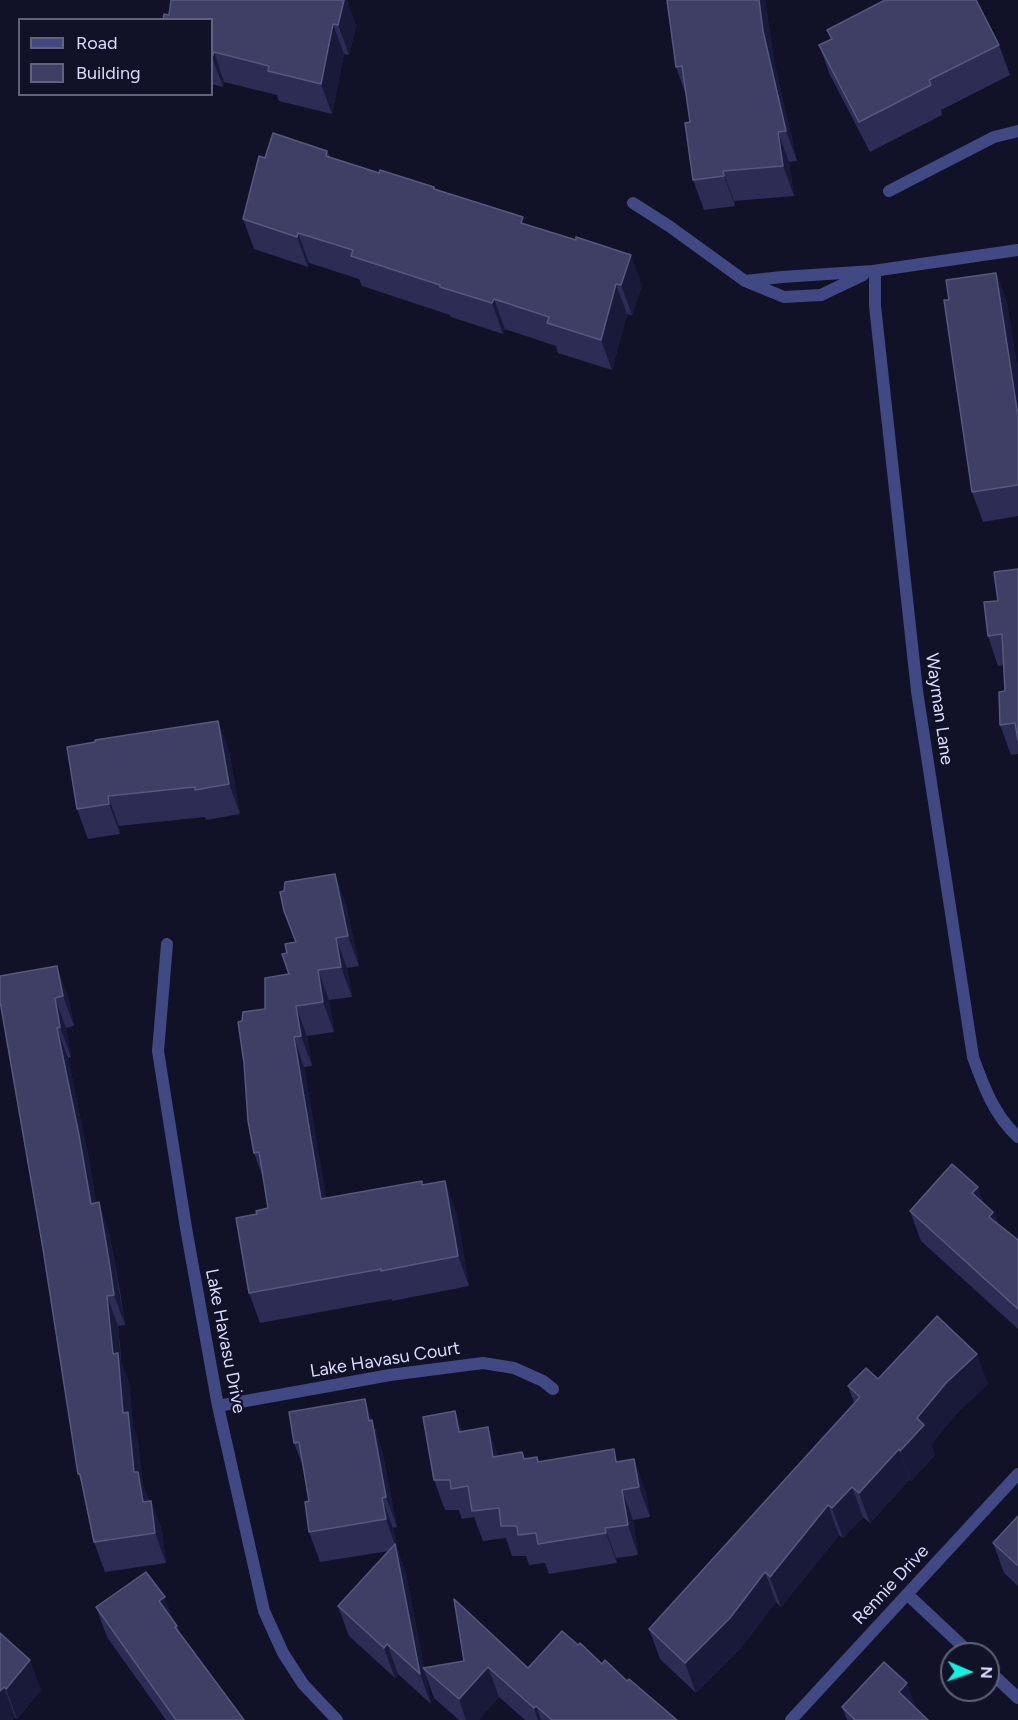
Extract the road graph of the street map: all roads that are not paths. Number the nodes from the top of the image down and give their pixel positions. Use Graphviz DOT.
graph roads {
  1 [pos="1018,131"];
  2 [pos="889,190"];
  3 [pos="633,203"];
  4 [pos="1018,250"];
  5 [pos="875,271"];
  6 [pos="745,281"];
  7 [pos="167,944"];
  8 [pos="1018,1137"];
  9 [pos="554,1389"];
  10 [pos="218,1406"];
  11 [pos="1018,1474"];
  12 [pos="907,1594"];
  13 [pos="958,1642"];
  14 [pos="1000,1681"];
  15 [pos="1018,1698"];
  16 [pos="337,1720"];
  17 [pos="791,1720"];
  1 -- 2 [label="street"];
  3 -- 6 [label="street"];
  4 -- 5 [label="street"];
  5 -- 6 [label="street"];
  5 -- 6 [label="street"];
  5 -- 8 [label="street, Wayman Lane"];
  7 -- 10 [label="street, Lake Havasu Drive"];
  9 -- 10 [label="street, Lake Havasu Court"];
  10 -- 16 [label="street, Lake Havasu Drive"];
  11 -- 12 [label="street, Rennie Drive"];
  12 -- 13 [label="street"];
  12 -- 17 [label="street, Rennie Drive"];
  14 -- 15 [label="street"];
}
